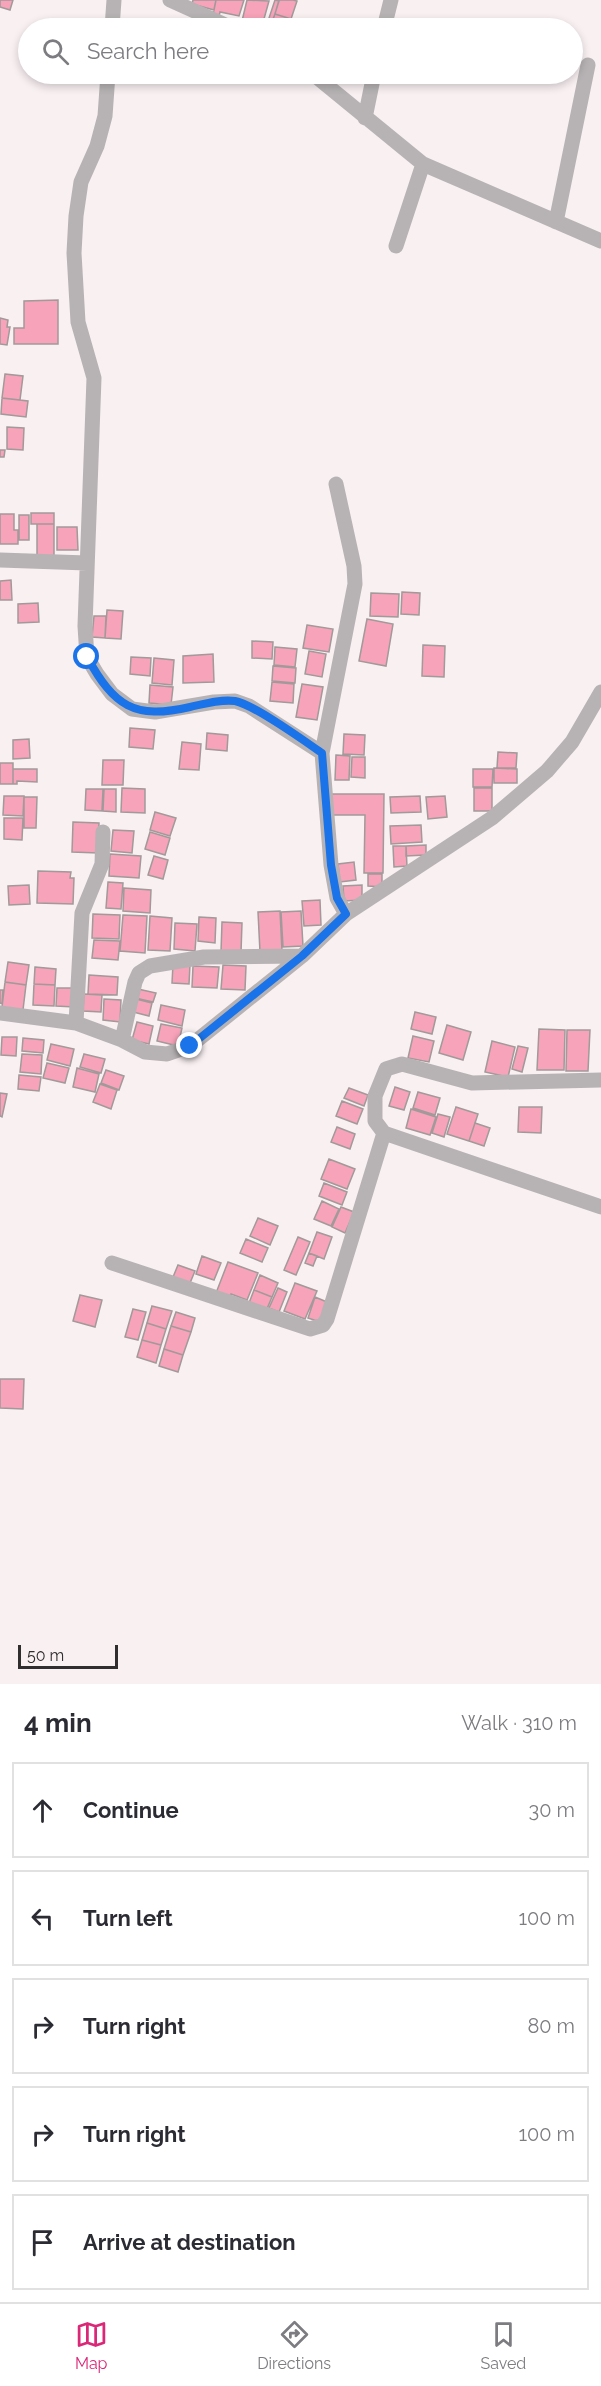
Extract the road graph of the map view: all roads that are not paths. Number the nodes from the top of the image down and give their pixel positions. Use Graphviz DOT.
graph roads {
  1 [pos="114,0"];
  2 [pos="170,0"];
  3 [pos="391,0"];
  4 [pos="113,18"];
  5 [pos="210,18"];
  6 [pos="386,18"];
  7 [pos="588,65"];
  8 [pos="107,84"];
  9 [pos="325,84"];
  10 [pos="372,84"];
  11 [pos="365,118"];
  12 [pos="423,164"];
  13 [pos="556,222"];
  14 [pos="601,241"];
  15 [pos="396,246"];
  16 [pos="336,484"];
  17 [pos="0,560"];
  18 [pos="87,562"];
  19 [pos="601,692"];
  20 [pos="322,753"];
  21 [pos="104,832"];
  22 [pos="346,914"];
  23 [pos="302,956"];
  24 [pos="0,1013"];
  25 [pos="76,1023"];
  26 [pos="122,1040"];
  27 [pos="601,1080"];
  28 [pos="384,1133"];
  29 [pos="601,1207"];
  30 [pos="112,1263"];
  1 -- 4 [label="street"];
  2 -- 5 [label="street"];
  3 -- 6 [label="street"];
  7 -- 13 [label="street"];
  8 -- 18 [label="street"];
  9 -- 11 [label="street"];
  10 -- 11 [label="street"];
  11 -- 12 [label="street"];
  12 -- 13 [label="street"];
  12 -- 15 [label="street"];
  13 -- 14 [label="street"];
  16 -- 20 [label="street"];
  17 -- 18 [label="street"];
  18 -- 20 [label="street"];
  19 -- 22 [label="street"];
  20 -- 22 [label="street"];
  21 -- 25 [label="street"];
  22 -- 23 [label="street"];
  23 -- 26 [label="street"];
  23 -- 26 [label="street"];
  24 -- 25 [label="street"];
  25 -- 26 [label="street"];
  27 -- 28 [label="street"];
  28 -- 29 [label="street"];
  28 -- 30 [label="street"];
}
